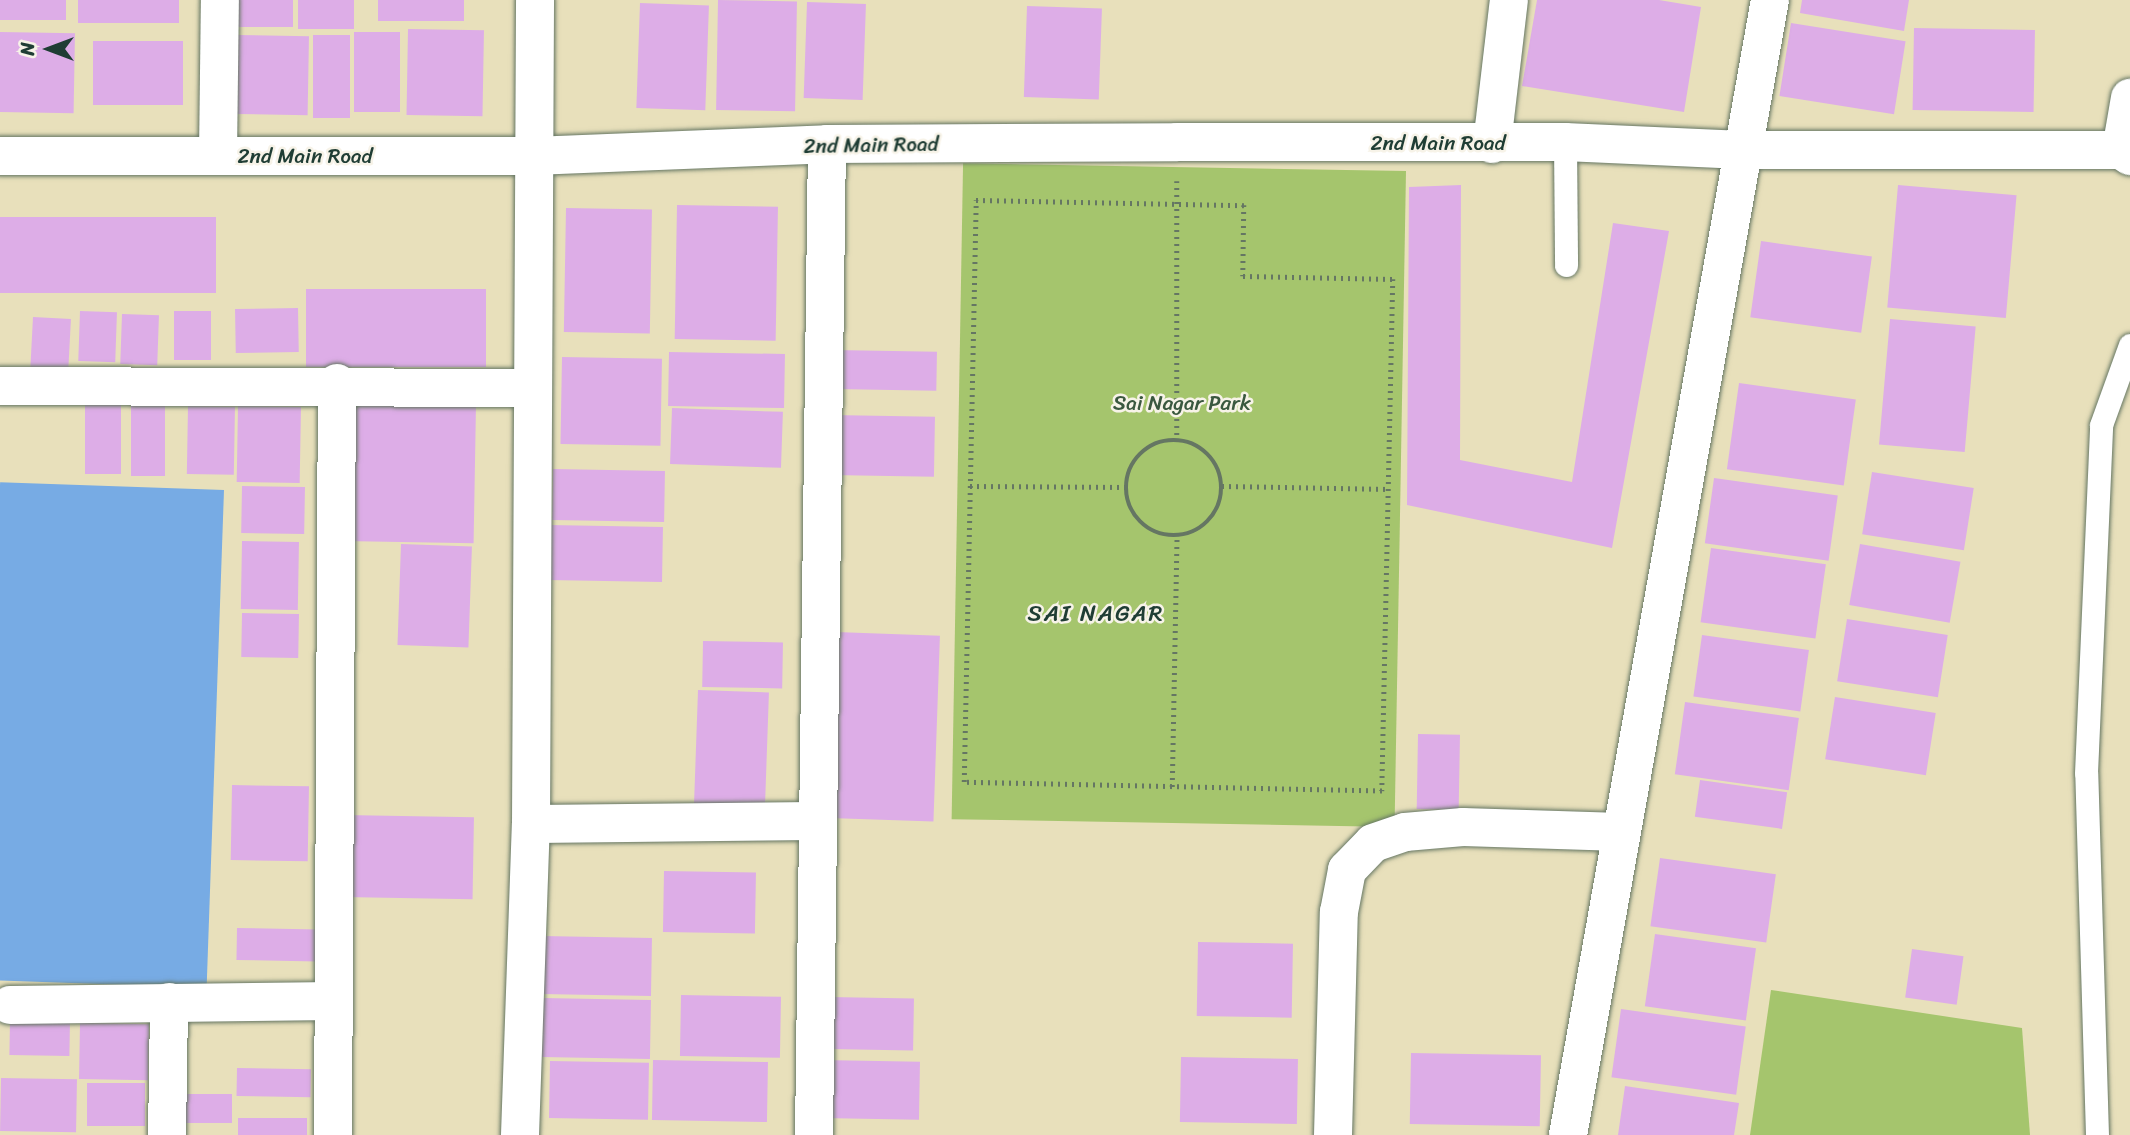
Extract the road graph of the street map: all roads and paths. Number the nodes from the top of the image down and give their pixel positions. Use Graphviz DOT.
graph roads {
  1 [pos="219,0"];
  2 [pos="535,0"];
  3 [pos="1508,0"];
  4 [pos="1770,0"];
  5 [pos="2130,98"];
  6 [pos="1177,142"];
  7 [pos="1565,142"];
  8 [pos="827,144"];
  9 [pos="1492,144"];
  10 [pos="1743,150"];
  11 [pos="2126,153"];
  12 [pos="218,155"];
  13 [pos="0,156"];
  14 [pos="533,156"];
  15 [pos="1177,204"];
  16 [pos="1566,265"];
  17 [pos="2130,345"];
  18 [pos="337,383"];
  19 [pos="0,386"];
  20 [pos="531,388"];
  21 [pos="1177,439"];
  22 [pos="970,486"];
  23 [pos="1222,486"];
  24 [pos="1125,487"];
  25 [pos="1389,489"];
  26 [pos="1177,536"];
  27 [pos="1172,787"];
  28 [pos="817,821"];
  29 [pos="531,824"];
  30 [pos="1621,832"];
  31 [pos="334,1001"];
  32 [pos="169,1002"];
  33 [pos="10,1005"];
  34 [pos="167,1135"];
  35 [pos="333,1135"];
  36 [pos="520,1135"];
  37 [pos="814,1135"];
  38 [pos="1333,1135"];
  39 [pos="1568,1135"];
  40 [pos="2097,1135"];
  1 -- 12 [label="street"];
  2 -- 14 [label="street"];
  3 -- 9 [label="street"];
  4 -- 10 [label="street"];
  5 -- 11 [label="street"];
  6 -- 8 [label="street, 2nd Main Road"];
  6 -- 9 [label="street, 2nd Main Road"];
  6 -- 15 [label="path"];
  7 -- 9 [label="street, 2nd Main Road"];
  7 -- 10 [label="street, 2nd Main Road"];
  7 -- 16 [label="lane"];
  8 -- 14 [label="street, 2nd Main Road"];
  8 -- 28 [label="street"];
  10 -- 11 [label="street, 2nd Main Road"];
  10 -- 30 [label="street"];
  12 -- 13 [label="street, 2nd Main Road"];
  12 -- 14 [label="street, 2nd Main Road"];
  14 -- 20 [label="street"];
  15 -- 21 [label="path"];
  15 -- 22 [label="path"];
  15 -- 25 [label="path"];
  17 -- 40 [label="lane"];
  18 -- 19 [label="street"];
  18 -- 20 [label="street"];
  18 -- 31 [label="street"];
  20 -- 29 [label="street"];
  21 -- 23 [label="path"];
  21 -- 24 [label="path"];
  22 -- 24 [label="path"];
  22 -- 27 [label="path"];
  23 -- 25 [label="path"];
  23 -- 26 [label="path"];
  24 -- 26 [label="path"];
  25 -- 27 [label="path"];
  26 -- 27 [label="path"];
  28 -- 29 [label="street"];
  28 -- 37 [label="street"];
  29 -- 36 [label="street"];
  30 -- 38 [label="street"];
  30 -- 39 [label="street"];
  31 -- 32 [label="street"];
  31 -- 35 [label="street"];
  32 -- 33 [label="street"];
  32 -- 34 [label="street"];
}
